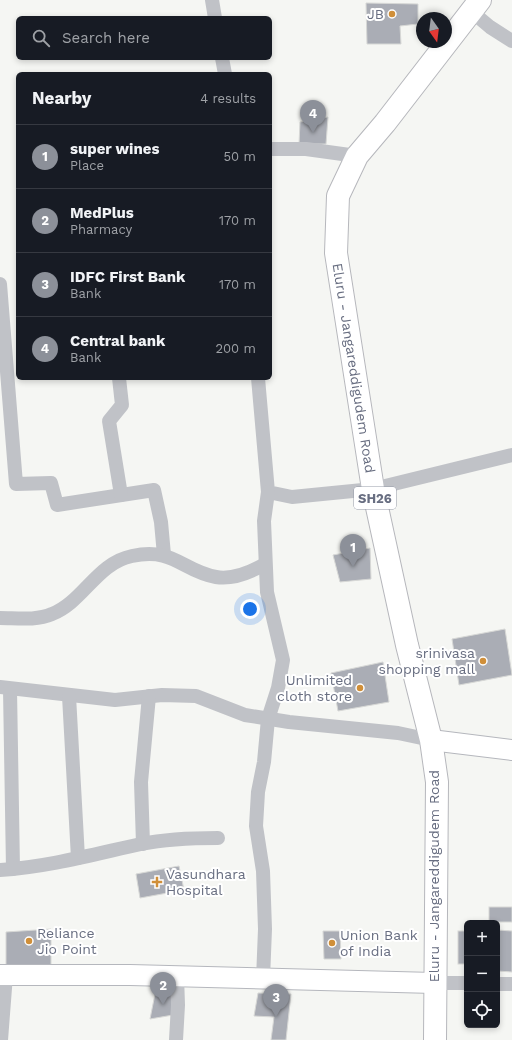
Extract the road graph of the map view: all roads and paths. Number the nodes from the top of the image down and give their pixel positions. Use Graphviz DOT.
graph roads {
  1 [pos="212,0"];
  2 [pos="475,5"];
  3 [pos="215,16"];
  4 [pos="512,40"];
  5 [pos="222,60"];
  6 [pos="225,72"];
  7 [pos="272,149"];
  8 [pos="357,156"];
  9 [pos="0,284"];
  10 [pos="119,380"];
  11 [pos="258,380"];
  12 [pos="512,455"];
  13 [pos="373,489"];
  14 [pos="268,492"];
  15 [pos="121,495"];
  16 [pos="164,555"];
  17 [pos="266,564"];
  18 [pos="0,618"];
  19 [pos="5,688"];
  20 [pos="69,696"];
  21 [pos="149,696"];
  22 [pos="268,719"];
  23 [pos="431,740"];
  24 [pos="512,750"];
  25 [pos="218,838"];
  26 [pos="143,844"];
  27 [pos="78,858"];
  28 [pos="7,870"];
  29 [pos="3,975"];
  30 [pos="177,976"];
  31 [pos="263,979"];
  32 [pos="434,983"];
  33 [pos="464,983"];
  34 [pos="500,984"];
  35 [pos="512,984"];
  36 [pos="1,1040"];
  37 [pos="176,1040"];
  38 [pos="435,1040"];
  1 -- 3 [label="street"];
  2 -- 4 [label="street"];
  2 -- 8 [label="main road, Eluru - Jangareddigudem Road / SH26"];
  5 -- 6 [label="street"];
  7 -- 8 [label="street"];
  8 -- 13 [label="main road, Eluru - Jangareddigudem Road / SH26"];
  9 -- 15 [label="street"];
  10 -- 15 [label="street"];
  11 -- 14 [label="street"];
  12 -- 13 [label="street"];
  13 -- 14 [label="street"];
  13 -- 23 [label="main road, Eluru - Jangareddigudem Road / SH26"];
  14 -- 17 [label="street"];
  15 -- 16 [label="street"];
  16 -- 17 [label="street"];
  16 -- 18 [label="street"];
  17 -- 22 [label="street"];
  19 -- 20 [label="street"];
  19 -- 28 [label="street"];
  20 -- 21 [label="street"];
  20 -- 27 [label="street"];
  21 -- 22 [label="street"];
  21 -- 26 [label="street"];
  22 -- 23 [label="street"];
  22 -- 31 [label="street"];
  23 -- 24 [label="main road"];
  23 -- 32 [label="main road, Eluru - Jangareddigudem Road / SH26"];
  25 -- 26 [label="street"];
  26 -- 27 [label="street"];
  27 -- 28 [label="street"];
  29 -- 30 [label="main road"];
  29 -- 36 [label="street"];
  30 -- 31 [label="main road"];
  30 -- 37 [label="street"];
  31 -- 32 [label="main road"];
  32 -- 33 [label="street"];
  32 -- 38 [label="main road, Eluru - Jangareddigudem Road / SH26"];
  34 -- 35 [label="street"];
}
